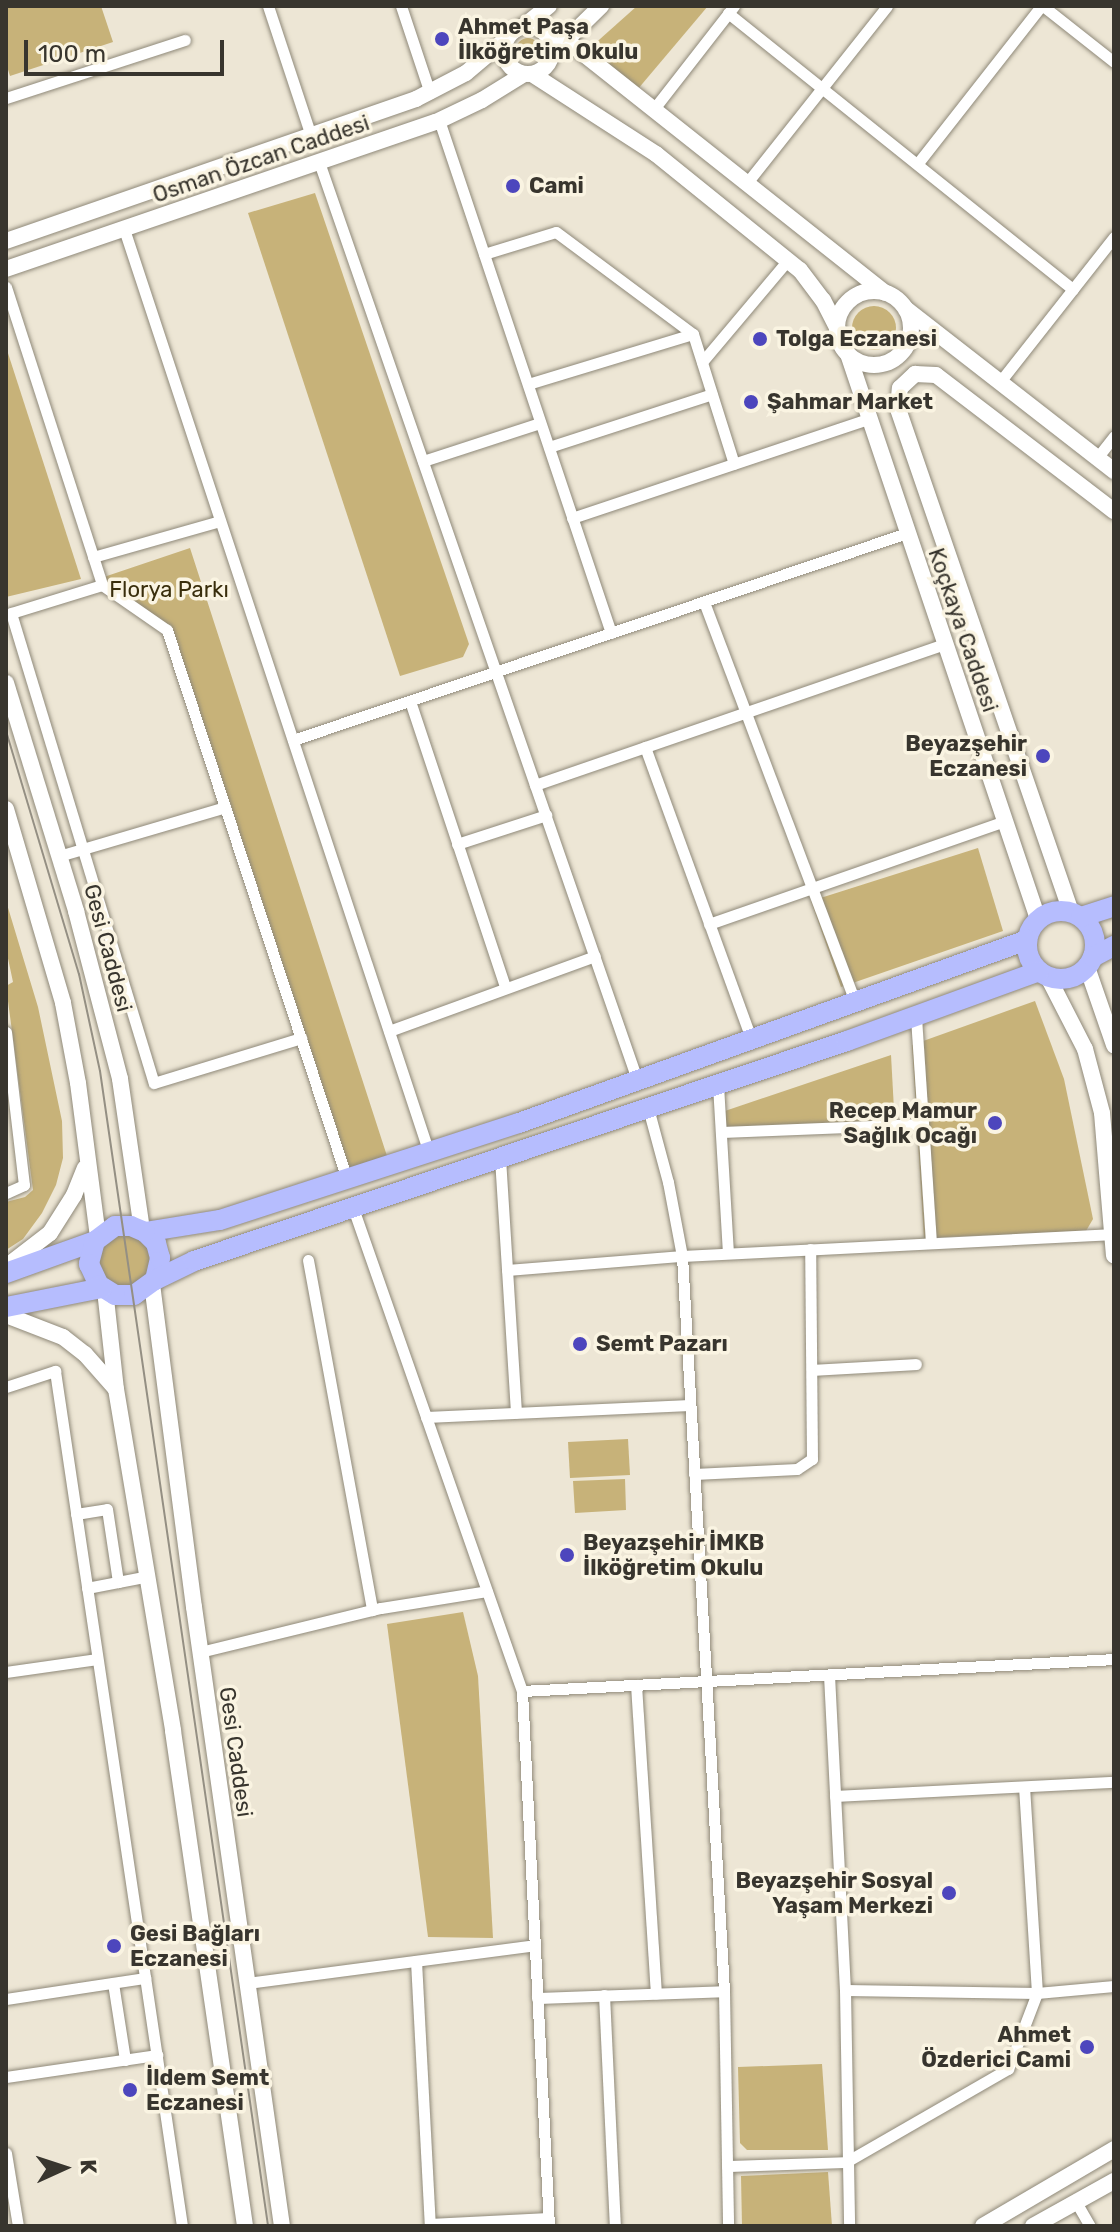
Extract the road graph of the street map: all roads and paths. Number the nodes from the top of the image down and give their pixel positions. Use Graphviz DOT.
graph roads {
  1 [pos="268,6"];
  2 [pos="401,6"];
  3 [pos="549,6"];
  4 [pos="601,6"];
  5 [pos="887,6"];
  6 [pos="1042,6"];
  7 [pos="731,10"];
  8 [pos="524,26"];
  9 [pos="506,39"];
  10 [pos="185,40"];
  11 [pos="566,40"];
  12 [pos="552,54"];
  13 [pos="1114,62"];
  14 [pos="528,74"];
  15 [pos="824,86"];
  16 [pos="430,93"];
  17 [pos="6,98"];
  18 [pos="653,110"];
  19 [pos="439,120"];
  20 [pos="311,136"];
  21 [pos="319,162"];
  22 [pos="918,163"];
  23 [pos="746,184"];
  24 [pos="124,229"];
  25 [pos="1114,237"];
  26 [pos="6,241"];
  27 [pos="484,254"];
  28 [pos="788,260"];
  29 [pos="6,269"];
  30 [pos="6,287"];
  31 [pos="1073,289"];
  32 [pos="885,293"];
  33 [pos="906,309"];
  34 [pos="838,330"];
  35 [pos="693,334"];
  36 [pos="848,354"];
  37 [pos="895,359"];
  38 [pos="702,362"];
  39 [pos="904,382"];
  40 [pos="999,383"];
  41 [pos="528,384"];
  42 [pos="712,394"];
  43 [pos="868,419"];
  44 [pos="540,423"];
  45 [pos="1114,436"];
  46 [pos="549,447"];
  47 [pos="1097,458"];
  48 [pos="423,461"];
  49 [pos="734,464"];
  50 [pos="1114,471"];
  51 [pos="1114,511"];
  52 [pos="572,518"];
  53 [pos="220,521"];
  54 [pos="907,533"];
  55 [pos="93,557"];
  56 [pos="102,585"];
  57 [pos="704,602"];
  58 [pos="611,633"];
  59 [pos="944,644"];
  60 [pos="496,672"];
  61 [pos="6,683"];
  62 [pos="410,701"];
  63 [pos="746,713"];
  64 [pos="293,740"];
  65 [pos="645,747"];
  66 [pos="535,785"];
  67 [pos="225,807"];
  68 [pos="6,809"];
  69 [pos="546,815"];
  70 [pos="1004,821"];
  71 [pos="457,844"];
  72 [pos="83,849"];
  73 [pos="59,856"];
  74 [pos="812,888"];
  75 [pos="1114,906"];
  76 [pos="1076,915"];
  77 [pos="1038,919"];
  78 [pos="709,924"];
  79 [pos="1027,940"];
  80 [pos="1114,946"];
  81 [pos="595,956"];
  82 [pos="1090,962"];
  83 [pos="1044,974"];
  84 [pos="505,987"];
  85 [pos="856,1004"];
  86 [pos="916,1017"];
  87 [pos="389,1031"];
  88 [pos="6,1032"];
  89 [pos="301,1038"];
  90 [pos="752,1041"];
  91 [pos="1114,1045"];
  92 [pos="8,1052"];
  93 [pos="638,1082"];
  94 [pos="718,1085"];
  95 [pos="648,1108"];
  96 [pos="1108,1113"];
  97 [pos="923,1124"];
  98 [pos="721,1132"];
  99 [pos="429,1153"];
  100 [pos="500,1158"];
  101 [pos="87,1163"];
  102 [pos="347,1179"];
  103 [pos="6,1193"];
  104 [pos="353,1208"];
  105 [pos="144,1231"];
  106 [pos="1114,1234"];
  107 [pos="96,1240"];
  108 [pos="931,1243"];
  109 [pos="810,1249"];
  110 [pos="728,1253"];
  111 [pos="1114,1255"];
  112 [pos="682,1256"];
  113 [pos="308,1260"];
  114 [pos="6,1270"];
  115 [pos="507,1270"];
  116 [pos="153,1282"];
  117 [pos="103,1289"];
  118 [pos="6,1307"];
  119 [pos="6,1315"];
  120 [pos="916,1364"];
  121 [pos="812,1370"];
  122 [pos="6,1387"];
  123 [pos="116,1389"];
  124 [pos="690,1405"];
  125 [pos="516,1412"];
  126 [pos="426,1417"];
  127 [pos="694,1474"];
  128 [pos="76,1514"];
  129 [pos="149,1576"];
  130 [pos="118,1582"];
  131 [pos="87,1588"];
  132 [pos="487,1591"];
  133 [pos="372,1610"];
  134 [pos="200,1652"];
  135 [pos="97,1659"];
  136 [pos="1114,1659"];
  137 [pos="6,1672"];
  138 [pos="829,1675"];
  139 [pos="706,1681"];
  140 [pos="636,1685"];
  141 [pos="522,1691"];
  142 [pos="1114,1782"];
  143 [pos="1024,1789"];
  144 [pos="835,1796"];
  145 [pos="535,1945"];
  146 [pos="416,1961"];
  147 [pos="145,1978"];
  148 [pos="113,1983"];
  149 [pos="247,1983"];
  150 [pos="1114,1986"];
  151 [pos="845,1990"];
  152 [pos="724,1991"];
  153 [pos="656,1993"];
  154 [pos="1037,1993"];
  155 [pos="604,1995"];
  156 [pos="537,1998"];
  157 [pos="6,1999"];
  158 [pos="157,2055"];
  159 [pos="125,2060"];
  160 [pos="6,2077"];
  161 [pos="1114,2149"];
  162 [pos="6,2153"];
  163 [pos="846,2162"];
  164 [pos="727,2166"];
  165 [pos="1114,2181"];
  166 [pos="1076,2202"];
  167 [pos="549,2222"];
  168 [pos="430,2225"];
  169 [pos="18,2226"];
  170 [pos="182,2226"];
  171 [pos="245,2226"];
  172 [pos="282,2226"];
  173 [pos="615,2226"];
  174 [pos="728,2226"];
  175 [pos="849,2226"];
  176 [pos="983,2226"];
  177 [pos="1033,2226"];
  178 [pos="1090,2226"];
  1 -- 20 [label="street"];
  2 -- 16 [label="street"];
  3 -- 8 [label="main road"];
  4 -- 11 [label="main road"];
  5 -- 15 [label="street"];
  6 -- 13 [label="street"];
  6 -- 22 [label="street"];
  7 -- 15 [label="street"];
  7 -- 18 [label="street"];
  8 -- 9 [label="main road"];
  8 -- 12 [label="main road"];
  9 -- 14 [label="main road"];
  9 -- 16 [label="main road, Osman Özcan Caddesi"];
  10 -- 17 [label="street"];
  11 -- 12 [label="main road"];
  11 -- 18 [label="main road"];
  12 -- 14 [label="main road"];
  14 -- 19 [label="main road, Osman Özcan Caddesi"];
  14 -- 28 [label="main road"];
  15 -- 22 [label="street"];
  15 -- 23 [label="street"];
  16 -- 20 [label="main road, Osman Özcan Caddesi"];
  18 -- 23 [label="main road"];
  19 -- 21 [label="main road, Osman Özcan Caddesi"];
  19 -- 27 [label="street"];
  20 -- 21 [label="main road"];
  20 -- 26 [label="main road, Osman Özcan Caddesi"];
  21 -- 24 [label="main road, Osman Özcan Caddesi"];
  21 -- 48 [label="street"];
  22 -- 31 [label="street"];
  23 -- 32 [label="main road"];
  24 -- 29 [label="main road, Osman Özcan Caddesi"];
  24 -- 53 [label="street"];
  25 -- 31 [label="street"];
  27 -- 35 [label="street"];
  27 -- 41 [label="street"];
  28 -- 34 [label="main road"];
  28 -- 38 [label="street"];
  30 -- 55 [label="street"];
  31 -- 40 [label="street"];
  32 -- 33 [label="main road"];
  32 -- 34 [label="main road"];
  33 -- 37 [label="main road"];
  33 -- 40 [label="main road"];
  34 -- 36 [label="main road"];
  35 -- 38 [label="street"];
  35 -- 41 [label="street"];
  36 -- 37 [label="main road"];
  36 -- 43 [label="main road, Koçkaya Caddesi"];
  37 -- 39 [label="main road"];
  38 -- 42 [label="street"];
  39 -- 51 [label="main road"];
  39 -- 76 [label="main road, Koçkaya Caddesi"];
  40 -- 47 [label="main road"];
  41 -- 44 [label="street"];
  42 -- 46 [label="street"];
  42 -- 49 [label="street"];
  43 -- 49 [label="street"];
  43 -- 54 [label="main road, Koçkaya Caddesi"];
  44 -- 46 [label="street"];
  44 -- 48 [label="street"];
  45 -- 47 [label="street"];
  46 -- 52 [label="street"];
  47 -- 50 [label="main road"];
  48 -- 60 [label="street"];
  49 -- 52 [label="street"];
  52 -- 58 [label="street"];
  53 -- 55 [label="street"];
  53 -- 64 [label="street"];
  54 -- 57 [label="street"];
  54 -- 59 [label="main road, Koçkaya Caddesi"];
  55 -- 56 [label="street"];
  56 -- 67 [label="street"];
  56 -- 72 [label="street"];
  57 -- 58 [label="street"];
  57 -- 63 [label="street"];
  58 -- 60 [label="street"];
  59 -- 63 [label="street"];
  59 -- 70 [label="main road, Koçkaya Caddesi"];
  60 -- 62 [label="street"];
  60 -- 66 [label="street"];
  61 -- 73 [label="main road, Gesi Caddesi"];
  62 -- 64 [label="street"];
  62 -- 71 [label="street"];
  63 -- 65 [label="street"];
  63 -- 74 [label="street"];
  64 -- 87 [label="street"];
  65 -- 66 [label="street"];
  65 -- 78 [label="street"];
  66 -- 69 [label="street"];
  67 -- 72 [label="street"];
  67 -- 89 [label="street"];
  68 -- 101 [label="main road"];
  69 -- 71 [label="street"];
  69 -- 81 [label="street"];
  70 -- 74 [label="street"];
  70 -- 77 [label="main road, Koçkaya Caddesi"];
  71 -- 84 [label="street"];
  72 -- 73 [label="street"];
  72 -- 89 [label="street"];
  73 -- 105 [label="main road, Gesi Caddesi"];
  74 -- 78 [label="street"];
  74 -- 85 [label="street"];
  75 -- 76 [label="highway"];
  76 -- 77 [label="highway"];
  76 -- 82 [label="highway"];
  77 -- 79 [label="highway"];
  78 -- 90 [label="street"];
  79 -- 83 [label="highway"];
  79 -- 85 [label="highway"];
  80 -- 82 [label="highway"];
  81 -- 84 [label="street"];
  81 -- 93 [label="street"];
  82 -- 83 [label="highway"];
  82 -- 91 [label="main road"];
  83 -- 86 [label="highway"];
  83 -- 96 [label="main road"];
  84 -- 87 [label="street"];
  85 -- 90 [label="highway"];
  86 -- 94 [label="highway"];
  86 -- 97 [label="street"];
  87 -- 99 [label="street"];
  88 -- 92 [label="street"];
  89 -- 102 [label="street"];
  90 -- 93 [label="highway"];
  92 -- 103 [label="street"];
  93 -- 99 [label="highway"];
  94 -- 95 [label="highway"];
  94 -- 98 [label="street"];
  95 -- 100 [label="highway"];
  95 -- 112 [label="street"];
  96 -- 106 [label="main road"];
  97 -- 98 [label="street"];
  97 -- 108 [label="street"];
  98 -- 110 [label="street"];
  99 -- 102 [label="highway"];
  100 -- 104 [label="highway"];
  100 -- 115 [label="street"];
  101 -- 107 [label="main road"];
  101 -- 114 [label="main road"];
  102 -- 105 [label="highway"];
  104 -- 116 [label="highway"];
  104 -- 126 [label="street"];
  105 -- 107 [label="highway"];
  105 -- 116 [label="highway"];
  106 -- 108 [label="street"];
  106 -- 111 [label="main road"];
  107 -- 114 [label="highway"];
  107 -- 117 [label="highway"];
  108 -- 109 [label="street"];
  109 -- 110 [label="street"];
  109 -- 121 [label="street"];
  110 -- 112 [label="street"];
  112 -- 115 [label="street"];
  112 -- 124 [label="street"];
  113 -- 133 [label="street"];
  115 -- 125 [label="street"];
  116 -- 117 [label="highway"];
  116 -- 134 [label="main road, Gesi Caddesi"];
  117 -- 118 [label="highway"];
  117 -- 123 [label="main road"];
  119 -- 123 [label="main road"];
  120 -- 121 [label="street"];
  121 -- 127 [label="street"];
  122 -- 128 [label="street"];
  123 -- 129 [label="main road"];
  124 -- 125 [label="street"];
  124 -- 127 [label="street"];
  125 -- 126 [label="street"];
  126 -- 132 [label="street"];
  127 -- 139 [label="street"];
  128 -- 130 [label="street"];
  128 -- 131 [label="street"];
  129 -- 130 [label="street"];
  129 -- 171 [label="main road"];
  130 -- 131 [label="street"];
  131 -- 135 [label="street"];
  132 -- 133 [label="street"];
  132 -- 141 [label="street"];
  133 -- 134 [label="street"];
  134 -- 149 [label="main road, Gesi Caddesi"];
  135 -- 137 [label="street"];
  135 -- 147 [label="street"];
  136 -- 138 [label="street"];
  138 -- 139 [label="street"];
  138 -- 144 [label="street"];
  139 -- 140 [label="street"];
  139 -- 152 [label="street"];
  140 -- 141 [label="street"];
  140 -- 153 [label="street"];
  141 -- 145 [label="street"];
  142 -- 143 [label="street"];
  143 -- 144 [label="street"];
  143 -- 154 [label="street"];
  144 -- 151 [label="street"];
  145 -- 146 [label="street"];
  145 -- 156 [label="street"];
  146 -- 149 [label="street"];
  146 -- 168 [label="street"];
  147 -- 148 [label="street"];
  147 -- 158 [label="street"];
  148 -- 157 [label="street"];
  148 -- 159 [label="street"];
  149 -- 172 [label="main road, Gesi Caddesi"];
  150 -- 154 [label="street"];
  151 -- 154 [label="street"];
  151 -- 163 [label="street"];
  152 -- 153 [label="street"];
  152 -- 164 [label="street"];
  153 -- 155 [label="street"];
  154 -- 163 [label="street"];
  155 -- 156 [label="street"];
  155 -- 173 [label="street"];
  156 -- 167 [label="street"];
  158 -- 159 [label="street"];
  158 -- 170 [label="street"];
  159 -- 160 [label="street"];
  161 -- 176 [label="main road"];
  162 -- 169 [label="street"];
  163 -- 164 [label="street"];
  163 -- 175 [label="street"];
  164 -- 174 [label="street"];
  165 -- 166 [label="main road"];
  166 -- 177 [label="main road"];
  166 -- 178 [label="street"];
  167 -- 168 [label="street"];
}
